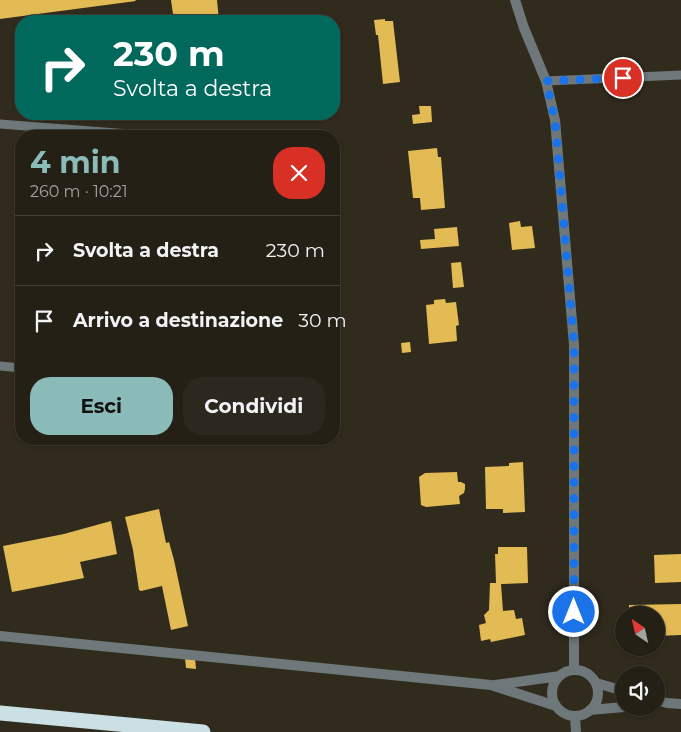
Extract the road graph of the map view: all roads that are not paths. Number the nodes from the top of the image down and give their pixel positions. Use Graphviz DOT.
graph roads {
  1 [pos="515,0"];
  2 [pos="681,74"];
  3 [pos="546,81"];
  4 [pos="0,124"];
  5 [pos="78,130"];
  6 [pos="0,366"];
  7 [pos="15,367"];
  8 [pos="0,636"];
  9 [pos="574,670"];
  10 [pos="560,676"];
  11 [pos="596,682"];
  12 [pos="491,686"];
  13 [pos="615,687"];
  14 [pos="665,703"];
  15 [pos="681,704"];
  16 [pos="556,706"];
  17 [pos="615,708"];
  18 [pos="590,710"];
  19 [pos="0,713"];
  20 [pos="575,716"];
  21 [pos="203,732"];
  22 [pos="576,732"];
  1 -- 3 [label="street"];
  2 -- 3 [label="lane"];
  3 -- 9 [label="street"];
  4 -- 5 [label="lane"];
  6 -- 7 [label="lane"];
  8 -- 12 [label="street"];
  9 -- 10 [label="street"];
  9 -- 11 [label="street"];
  10 -- 12 [label="street"];
  10 -- 16 [label="street"];
  11 -- 13 [label="street"];
  11 -- 18 [label="street"];
  12 -- 16 [label="street"];
  14 -- 15 [label="street"];
  16 -- 20 [label="street"];
  17 -- 18 [label="street"];
  18 -- 20 [label="street"];
  19 -- 21 [label="highway"];
  20 -- 22 [label="street"];
}
